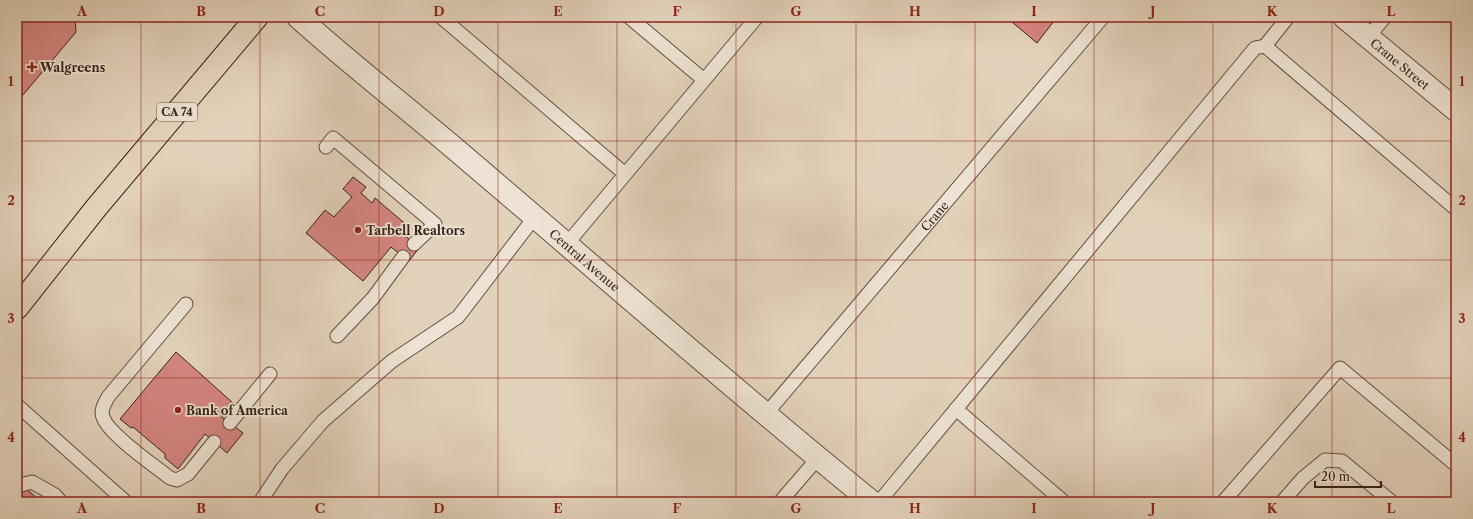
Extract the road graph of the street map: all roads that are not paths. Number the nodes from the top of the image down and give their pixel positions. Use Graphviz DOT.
graph roads {
  1 [pos="258,17"];
  2 [pos="298,17"];
  3 [pos="441,17"];
  4 [pos="629,17"];
  5 [pos="757,17"];
  6 [pos="1103,17"];
  7 [pos="1288,17"];
  8 [pos="1344,17"];
  9 [pos="1385,17"];
  10 [pos="1368,37"];
  11 [pos="1265,46"];
  12 [pos="704,80"];
  13 [pos="1456,110"];
  14 [pos="326,147"];
  15 [pos="625,174"];
  16 [pos="1456,210"];
  17 [pos="534,218"];
  18 [pos="414,244"];
  19 [pos="566,245"];
  20 [pos="403,257"];
  21 [pos="186,304"];
  22 [pos="17,308"];
  23 [pos="337,336"];
  24 [pos="270,374"];
  25 [pos="17,405"];
  26 [pos="956,409"];
  27 [pos="766,414"];
  28 [pos="230,423"];
  29 [pos="214,442"];
  30 [pos="818,458"];
  31 [pos="1456,465"];
  32 [pos="17,486"];
  33 [pos="61,502"];
  34 [pos="126,502"];
  35 [pos="260,502"];
  36 [pos="780,502"];
  37 [pos="872,502"];
  38 [pos="879,502"];
  39 [pos="1064,502"];
  40 [pos="1223,502"];
  41 [pos="1282,502"];
  42 [pos="1392,502"];
  1 -- 22 [label="main road, CA 74"];
  2 -- 17 [label="street, Central Avenue"];
  3 -- 15 [label="lane"];
  4 -- 12 [label="lane"];
  5 -- 12 [label="lane"];
  6 -- 27 [label="lane, Crane"];
  7 -- 11 [label="lane"];
  8 -- 10 [label="street, Crane Street"];
  9 -- 10 [label="lane"];
  10 -- 13 [label="street, Crane Street"];
  11 -- 16 [label="lane"];
  11 -- 26 [label="lane"];
  12 -- 15 [label="lane"];
  14 -- 18 [label="lane"];
  15 -- 19 [label="lane"];
  17 -- 19 [label="street, Central Avenue"];
  17 -- 35 [label="lane"];
  19 -- 27 [label="street, Central Avenue"];
  20 -- 23 [label="lane"];
  21 -- 29 [label="lane"];
  24 -- 28 [label="lane"];
  25 -- 34 [label="lane"];
  26 -- 38 [label="lane"];
  26 -- 39 [label="lane"];
  27 -- 30 [label="street, Central Avenue"];
  30 -- 36 [label="lane"];
  30 -- 37 [label="street, Central Avenue"];
  31 -- 40 [label="lane"];
  32 -- 33 [label="lane"];
  41 -- 42 [label="lane"];
}
